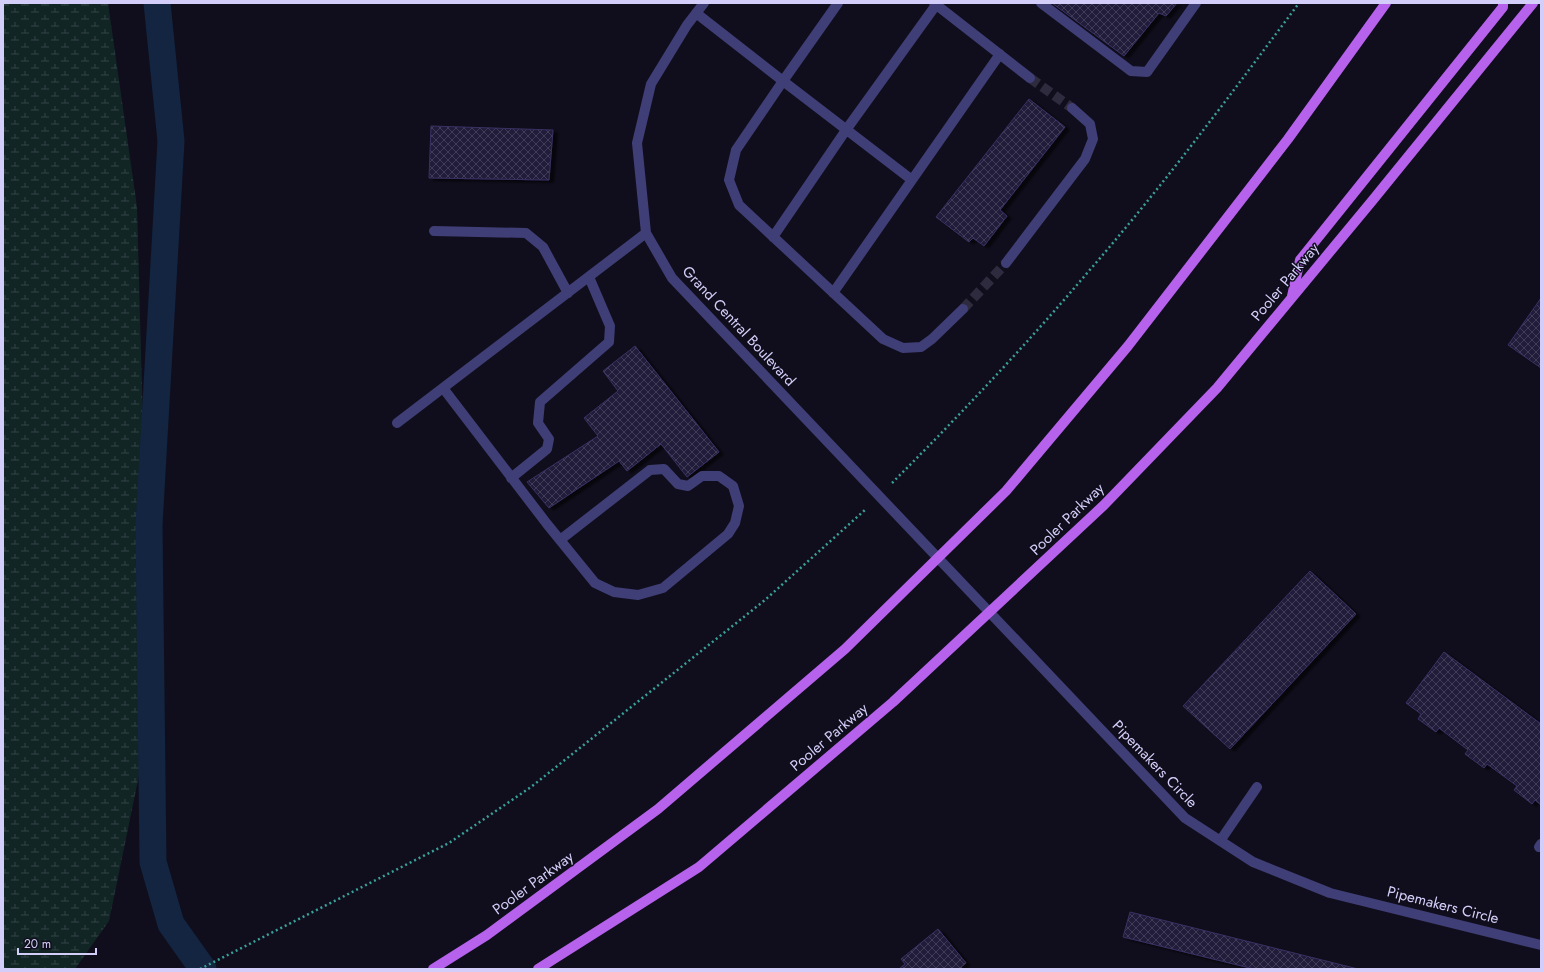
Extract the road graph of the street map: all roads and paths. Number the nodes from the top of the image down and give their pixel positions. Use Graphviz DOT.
graph roads {
  1 [pos="704,3"];
  2 [pos="838,3"];
  3 [pos="1041,3"];
  4 [pos="1196,3"];
  5 [pos="1299,3"];
  6 [pos="1386,3"];
  7 [pos="1503,3"];
  8 [pos="1533,3"];
  9 [pos="935,4"];
  10 [pos="696,13"];
  11 [pos="1000,54"];
  12 [pos="1030,78"];
  13 [pos="783,81"];
  14 [pos="1072,108"];
  15 [pos="846,130"];
  16 [pos="912,180"];
  17 [pos="434,231"];
  18 [pos="646,233"];
  19 [pos="773,237"];
  20 [pos="1006,263"];
  21 [pos="589,277"];
  22 [pos="568,293"];
  23 [pos="833,293"];
  24 [pos="1291,298"];
  25 [pos="962,309"];
  26 [pos="443,388"];
  27 [pos="397,423"];
  28 [pos="511,478"];
  29 [pos="894,482"];
  30 [pos="868,508"];
  31 [pos="560,540"];
  32 [pos="938,558"];
  33 [pos="990,613"];
  34 [pos="1257,787"];
  35 [pos="1220,840"];
  36 [pos="1541,944"];
  37 [pos="200,969"];
  38 [pos="433,969"];
  39 [pos="538,969"];
  1 -- 10 [label="street, Grand Central Boulevard"];
  2 -- 13 [label="street"];
  3 -- 4 [label="street"];
  5 -- 29 [label="path"];
  6 -- 32 [label="main road, Pooler Parkway"];
  7 -- 24 [label="main road"];
  8 -- 24 [label="main road, Pooler Parkway"];
  9 -- 11 [label="street"];
  9 -- 15 [label="street"];
  10 -- 13 [label="street"];
  10 -- 18 [label="street, Grand Central Boulevard"];
  11 -- 12 [label="street"];
  11 -- 16 [label="street"];
  13 -- 15 [label="street"];
  13 -- 19 [label="street"];
  14 -- 20 [label="street"];
  15 -- 16 [label="street"];
  15 -- 19 [label="street"];
  16 -- 23 [label="street"];
  17 -- 22 [label="street"];
  18 -- 21 [label="street"];
  18 -- 32 [label="street, Grand Central Boulevard"];
  19 -- 23 [label="street"];
  21 -- 22 [label="street"];
  21 -- 28 [label="street"];
  22 -- 26 [label="street"];
  23 -- 25 [label="street"];
  24 -- 33 [label="main road, Pooler Parkway"];
  26 -- 27 [label="street"];
  26 -- 28 [label="street"];
  28 -- 31 [label="street"];
  30 -- 37 [label="path"];
  31 -- 31 [label="street"];
  32 -- 33 [label="street, Grand Central Boulevard"];
  32 -- 38 [label="main road, Pooler Parkway"];
  33 -- 35 [label="street, Pipemakers Circle"];
  33 -- 39 [label="main road, Pooler Parkway"];
  34 -- 35 [label="street"];
  35 -- 36 [label="street, Pipemakers Circle"];
}
